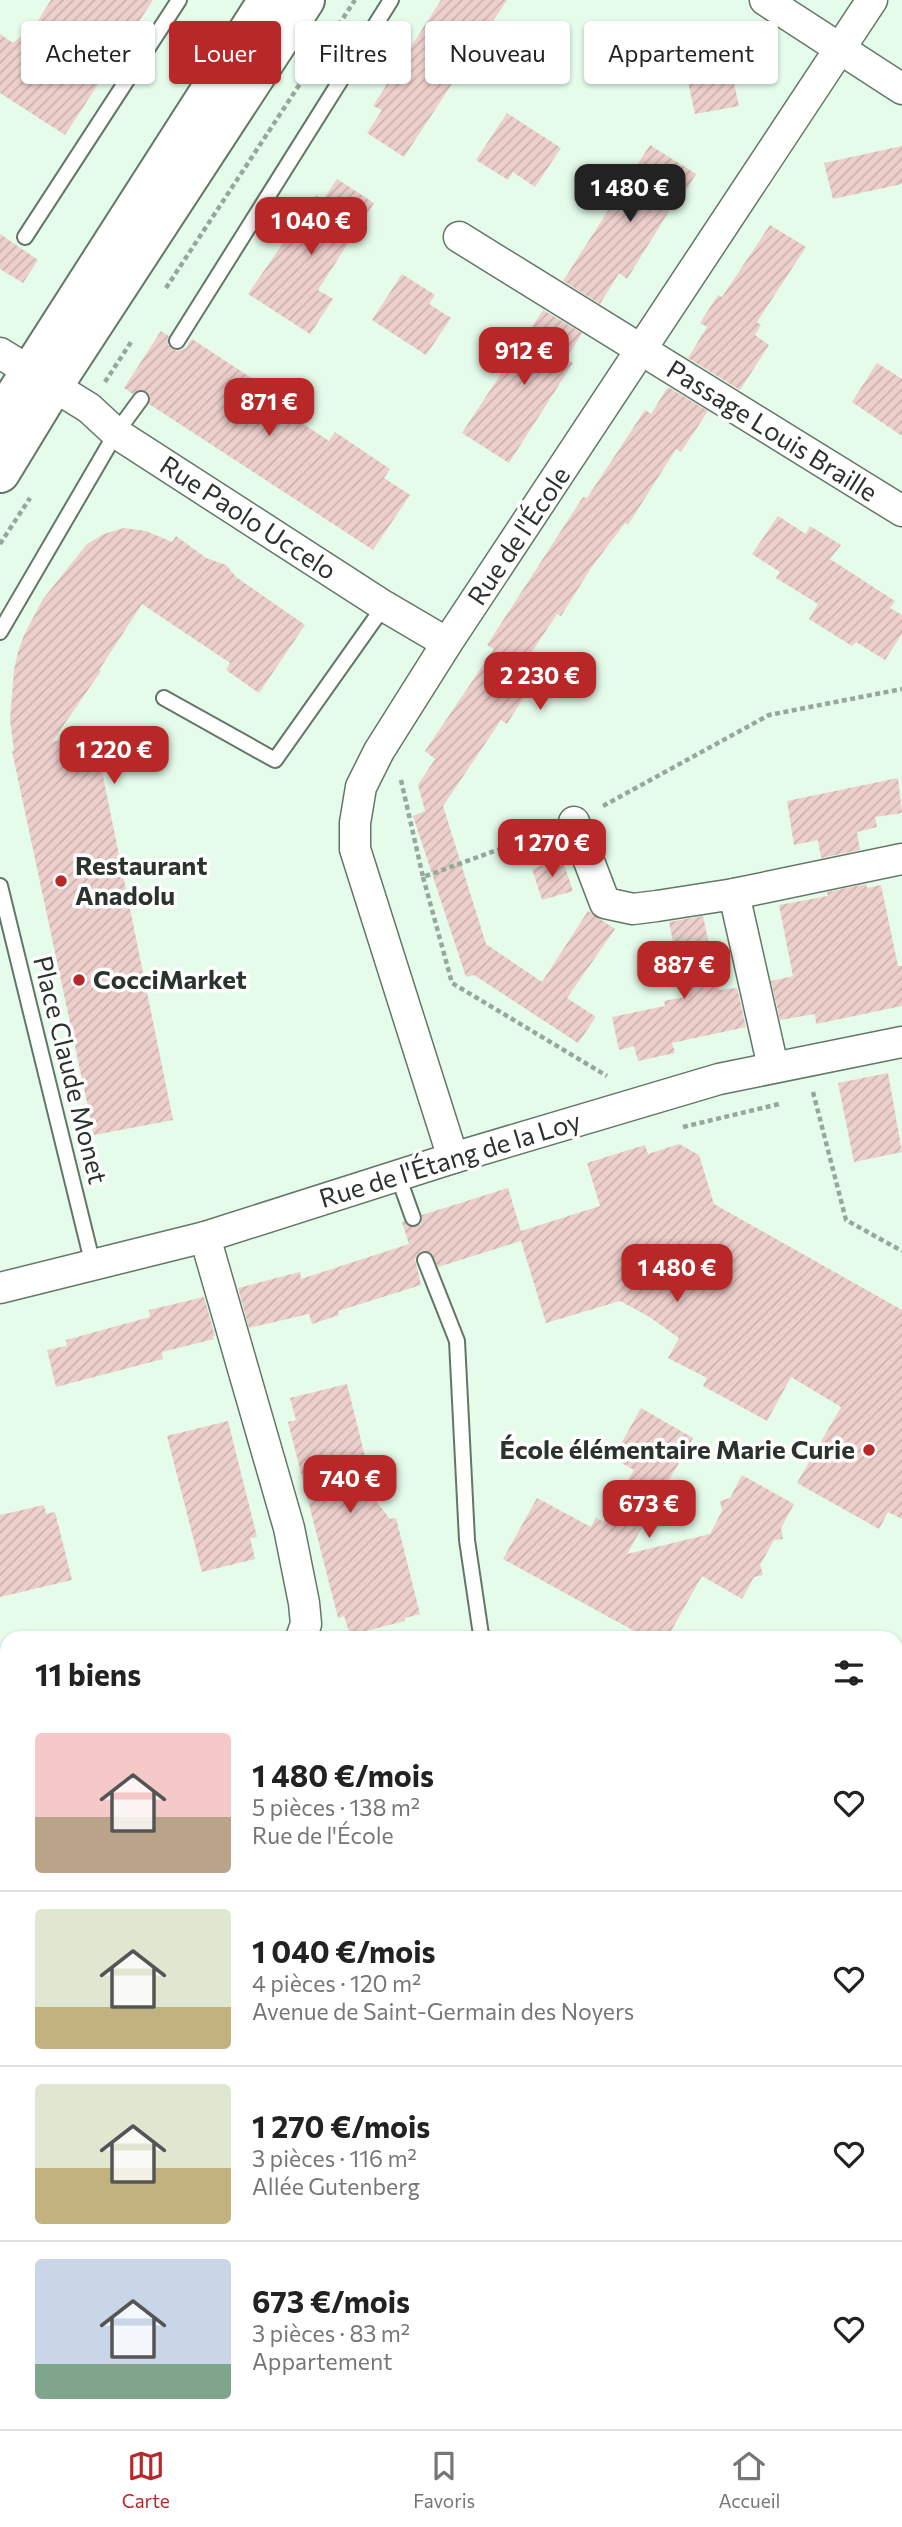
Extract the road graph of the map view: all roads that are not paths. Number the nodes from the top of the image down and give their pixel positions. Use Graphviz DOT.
graph roads {
  1 [pos="179,0"];
  2 [pos="268,0"];
  3 [pos="304,0"];
  4 [pos="391,0"];
  5 [pos="765,0"];
  6 [pos="872,0"];
  7 [pos="841,48"];
  8 [pos="902,89"];
  9 [pos="26,237"];
  10 [pos="459,237"];
  11 [pos="177,341"];
  12 [pos="642,351"];
  13 [pos="27,370"];
  14 [pos="141,399"];
  15 [pos="0,419"];
  16 [pos="116,433"];
  17 [pos="0,473"];
  18 [pos="902,511"];
  19 [pos="384,606"];
  20 [pos="0,632"];
  21 [pos="447,643"];
  22 [pos="164,698"];
  23 [pos="574,822"];
  24 [pos="902,859"];
  25 [pos="0,886"];
  26 [pos="734,894"];
  27 [pos="902,1042"];
  28 [pos="773,1067"];
  29 [pos="453,1158"];
  30 [pos="398,1176"];
  31 [pos="413,1218"];
  32 [pos="205,1237"];
  33 [pos="425,1260"];
  34 [pos="93,1265"];
  35 [pos="0,1288"];
  36 [pos="304,1631"];
  37 [pos="480,1631"];
  1 -- 9 [label="lane"];
  2 -- 13 [label="main road"];
  3 -- 13 [label="main road"];
  4 -- 11 [label="lane"];
  5 -- 7 [label="street"];
  6 -- 7 [label="street, Rue de l'École"];
  7 -- 8 [label="street"];
  7 -- 12 [label="street, Rue de l'École"];
  10 -- 12 [label="street, Passage Louis Braille"];
  12 -- 18 [label="street, Passage Louis Braille"];
  12 -- 21 [label="street, Rue de l'École"];
  13 -- 15 [label="main road"];
  13 -- 16 [label="street, Rue Paolo Uccelo"];
  13 -- 17 [label="main road"];
  14 -- 16 [label="lane"];
  16 -- 19 [label="street, Rue Paolo Uccelo"];
  16 -- 20 [label="lane"];
  19 -- 21 [label="street, Rue Paolo Uccelo"];
  19 -- 22 [label="lane"];
  21 -- 29 [label="street, Rue de l'École"];
  23 -- 26 [label="street"];
  24 -- 26 [label="street"];
  25 -- 34 [label="lane, Place Claude Monet"];
  26 -- 28 [label="street"];
  27 -- 28 [label="street, Rue de l'Étang de la Loy"];
  28 -- 29 [label="street, Rue de l'Étang de la Loy"];
  29 -- 30 [label="street, Rue de l'Étang de la Loy"];
  30 -- 31 [label="lane"];
  30 -- 32 [label="street, Rue de l'Étang de la Loy"];
  32 -- 34 [label="street, Rue de l'Étang de la Loy"];
  32 -- 36 [label="street"];
  33 -- 37 [label="lane"];
  34 -- 35 [label="street, Rue de l'Étang de la Loy"];
}
